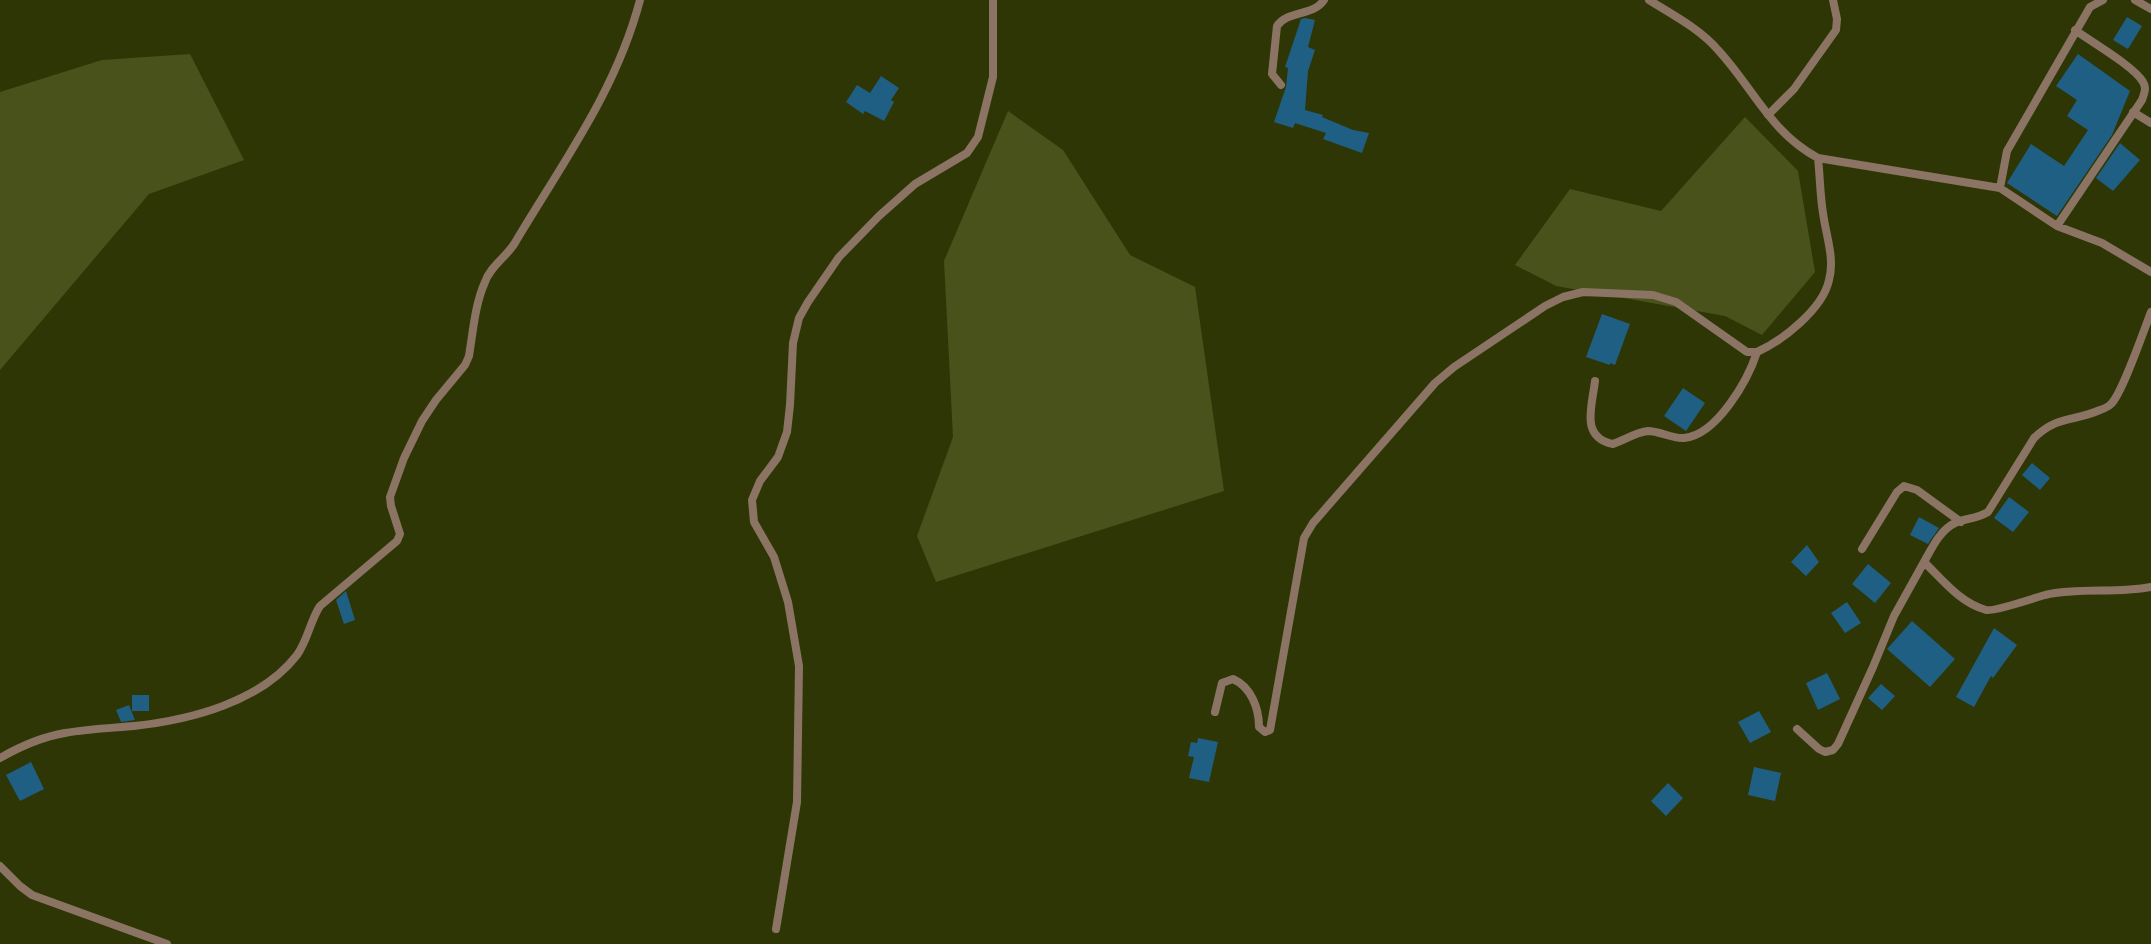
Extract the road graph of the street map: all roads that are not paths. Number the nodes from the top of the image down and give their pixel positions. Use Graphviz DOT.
graph roads {
  1 [pos="640,0"];
  2 [pos="993,0"];
  3 [pos="1324,0"];
  4 [pos="1649,0"];
  5 [pos="1833,0"];
  6 [pos="2103,0"];
  7 [pos="2135,0"];
  8 [pos="2151,9"];
  9 [pos="2075,30"];
  10 [pos="1281,85"];
  11 [pos="2134,112"];
  12 [pos="1768,115"];
  13 [pos="2151,123"];
  14 [pos="1818,158"];
  15 [pos="2000,188"];
  16 [pos="2057,226"];
  17 [pos="2151,272"];
  18 [pos="2151,312"];
  19 [pos="1757,352"];
  20 [pos="1595,381"];
  21 [pos="1961,522"];
  22 [pos="1862,549"];
  23 [pos="1924,562"];
  24 [pos="2151,587"];
  25 [pos="1215,712"];
  26 [pos="1797,729"];
  27 [pos="0,758"];
  28 [pos="0,866"];
  29 [pos="776,929"];
  30 [pos="167,944"];
  1 -- 27 [label="street"];
  2 -- 29 [label="street"];
  3 -- 10 [label="street"];
  4 -- 12 [label="street"];
  5 -- 12 [label="street"];
  6 -- 9 [label="street"];
  7 -- 8 [label="street"];
  9 -- 11 [label="street"];
  9 -- 15 [label="street"];
  11 -- 13 [label="street"];
  11 -- 16 [label="street"];
  12 -- 14 [label="street"];
  14 -- 15 [label="street"];
  14 -- 19 [label="street"];
  15 -- 16 [label="street"];
  16 -- 17 [label="street"];
  18 -- 21 [label="street"];
  19 -- 20 [label="street"];
  19 -- 25 [label="street"];
  21 -- 22 [label="street"];
  21 -- 23 [label="street"];
  23 -- 24 [label="street"];
  23 -- 26 [label="street"];
  28 -- 30 [label="street"];
}
